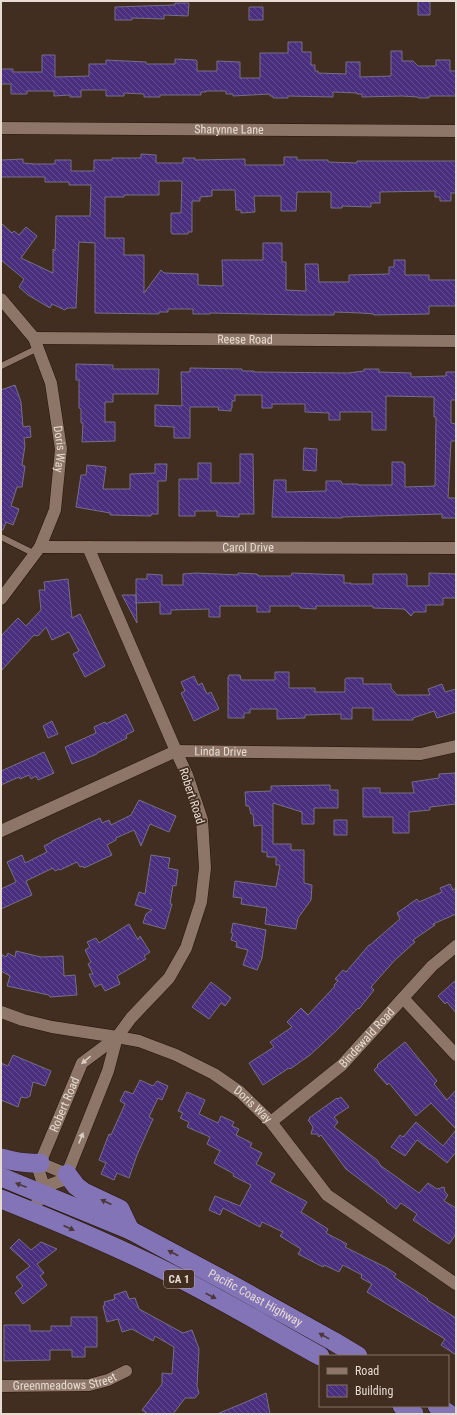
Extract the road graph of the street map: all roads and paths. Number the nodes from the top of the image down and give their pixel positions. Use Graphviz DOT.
graph roads {
  1 [pos="1,128"];
  2 [pos="456,131"];
  3 [pos="1,299"];
  4 [pos="456,341"];
  5 [pos="36,343"];
  6 [pos="1,366"];
  7 [pos="1,537"];
  8 [pos="88,547"];
  9 [pos="456,548"];
  10 [pos="37,551"];
  11 [pos="1,599"];
  12 [pos="456,746"];
  13 [pos="176,751"];
  14 [pos="1,831"];
  15 [pos="456,946"];
  16 [pos="402,998"];
  17 [pos="1,1012"];
  18 [pos="117,1037"];
  19 [pos="456,1055"];
  20 [pos="271,1122"];
  21 [pos="1,1158"];
  22 [pos="40,1163"];
  23 [pos="66,1174"];
  24 [pos="1,1177"];
  25 [pos="43,1190"];
  26 [pos="1,1199"];
  27 [pos="33,1212"];
  28 [pos="130,1230"];
  29 [pos="456,1284"];
  30 [pos="319,1355"];
  31 [pos="356,1355"];
  32 [pos="126,1371"];
  33 [pos="1,1386"];
  34 [pos="404,1407"];
  35 [pos="438,1407"];
  36 [pos="414,1414"];
  37 [pos="449,1414"];
  1 -- 2 [label="street, Sharynne Lane"];
  3 -- 5 [label="street, Doris Way"];
  4 -- 5 [label="street, Reese Road"];
  5 -- 6 [label="lane"];
  5 -- 10 [label="street, Doris Way"];
  7 -- 10 [label="lane"];
  8 -- 9 [label="street, Carol Drive"];
  8 -- 10 [label="street, Carol Drive"];
  8 -- 13 [label="street, Robert Road"];
  10 -- 11 [label="street, Doris Way"];
  12 -- 13 [label="street, Linda Drive"];
  13 -- 14 [label="street, Linda Drive"];
  13 -- 18 [label="street, Robert Road"];
  15 -- 16 [label="street, Bindewald Road"];
  16 -- 19 [label="street"];
  16 -- 20 [label="street, Bindewald Road"];
  17 -- 18 [label="street, Doris Way"];
  18 -- 20 [label="street, Doris Way"];
  18 -- 22 [label="street, Robert Road, one-way"];
  23 -- 18 [label="street, Robert Road, one-way"];
  20 -- 29 [label="street, Doris Way"];
  21 -- 22 [label="highway"];
  22 -- 23 [label="street"];
  22 -- 25 [label="street"];
  23 -- 25 [label="street"];
  28 -- 23 [label="highway, one-way"];
  25 -- 24 [label="highway, CA 1, one-way"];
  25 -- 27 [label="street"];
  25 -- 28 [label="highway, Pacific Coast Highway / CA 1"];
  26 -- 27 [label="highway, CA 1"];
  27 -- 30 [label="highway, Pacific Coast Highway / CA 1, one-way"];
  31 -- 28 [label="highway, Pacific Coast Highway / CA 1, one-way"];
  32 -- 33 [label="street, Greenmeadows Street"];
  34 -- 36 [label="highway"];
  35 -- 37 [label="highway"];
}
